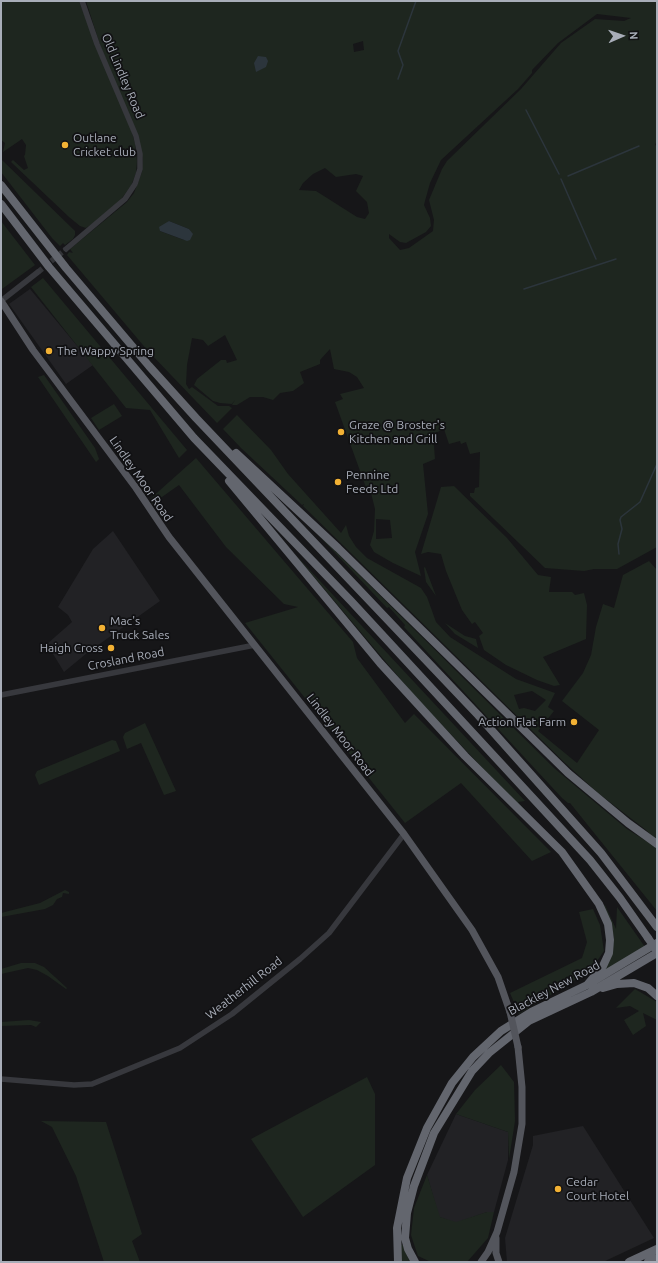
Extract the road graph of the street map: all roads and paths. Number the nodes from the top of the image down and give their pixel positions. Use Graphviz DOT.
graph roads {
  1 [pos="82,1"];
  2 [pos="1,185"];
  3 [pos="1,204"];
  4 [pos="66,249"];
  5 [pos="38,272"];
  6 [pos="1,301"];
  7 [pos="196,418"];
  8 [pos="194,438"];
  9 [pos="255,645"];
  10 [pos="1,695"];
  11 [pos="404,834"];
  12 [pos="657,844"];
  13 [pos="657,927"];
  14 [pos="657,943"];
  15 [pos="657,952"];
  16 [pos="589,989"];
  17 [pos="657,996"];
  18 [pos="1,1079"];
  19 [pos="496,1232"];
  20 [pos="657,1249"];
  21 [pos="657,1259"];
  22 [pos="398,1262"];
  23 [pos="415,1262"];
  24 [pos="481,1262"];
  25 [pos="499,1262"];
  26 [pos="629,1262"];
  27 [pos="648,1262"];
  28 [pos="654,1262"];
  1 -- 4 [label="street, Old Lindley Road"];
  2 -- 7 [label="highway"];
  3 -- 8 [label="highway"];
  5 -- 6 [label="street"];
  6 -- 9 [label="main road, Lindley Moor Road"];
  7 -- 12 [label="highway"];
  7 -- 13 [label="highway"];
  8 -- 15 [label="highway, bridge"];
  8 -- 16 [label="highway"];
  9 -- 10 [label="street, Crosland Road"];
  9 -- 11 [label="main road, Lindley Moor Road"];
  11 -- 18 [label="street, Weatherhill Road"];
  11 -- 19 [label="main road, Lindley Moor Road, bridge"];
  14 -- 16 [label="highway, Blackley New Road"];
  15 -- 16 [label="highway, Blackley New Road"];
  16 -- 17 [label="highway"];
  16 -- 22 [label="highway, Blackley New Road"];
  16 -- 23 [label="highway, Blackley New Road"];
  19 -- 24 [label="main road, Lindley Moor Road"];
  19 -- 25 [label="main road, Lindley Moor Road"];
  20 -- 26 [label="highway"];
  21 -- 27 [label="highway"];
  21 -- 28 [label="highway"];
}
